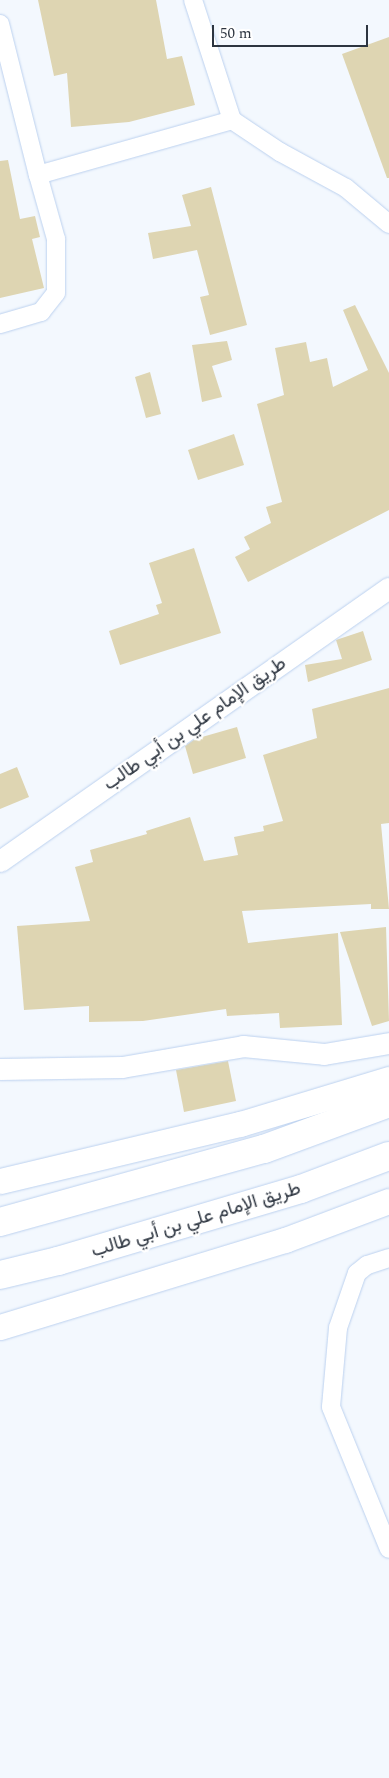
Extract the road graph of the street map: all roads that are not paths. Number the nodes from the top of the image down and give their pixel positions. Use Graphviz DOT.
graph roads {
  1 [pos="193,0"];
  2 [pos="0,24"];
  3 [pos="232,120"];
  4 [pos="38,176"];
  5 [pos="389,224"];
  6 [pos="0,324"];
  7 [pos="389,588"];
  8 [pos="0,861"];
  9 [pos="389,1043"];
  10 [pos="0,1069"];
  11 [pos="389,1079"];
  12 [pos="389,1103"];
  13 [pos="389,1156"];
  14 [pos="0,1181"];
  15 [pos="389,1201"];
  16 [pos="0,1222"];
  17 [pos="389,1258"];
  18 [pos="0,1275"];
  19 [pos="0,1327"];
  20 [pos="389,1549"];
  1 -- 3 [label="street"];
  2 -- 4 [label="street"];
  3 -- 4 [label="street"];
  3 -- 5 [label="street"];
  4 -- 6 [label="street"];
  7 -- 8 [label="street, طريق الإمام علي بن أبي طالب"];
  9 -- 10 [label="street"];
  11 -- 14 [label="main road"];
  12 -- 16 [label="main road"];
  13 -- 18 [label="main road, طريق الإمام علي بن أبي طالب"];
  15 -- 19 [label="main road"];
  17 -- 20 [label="street"];
}
